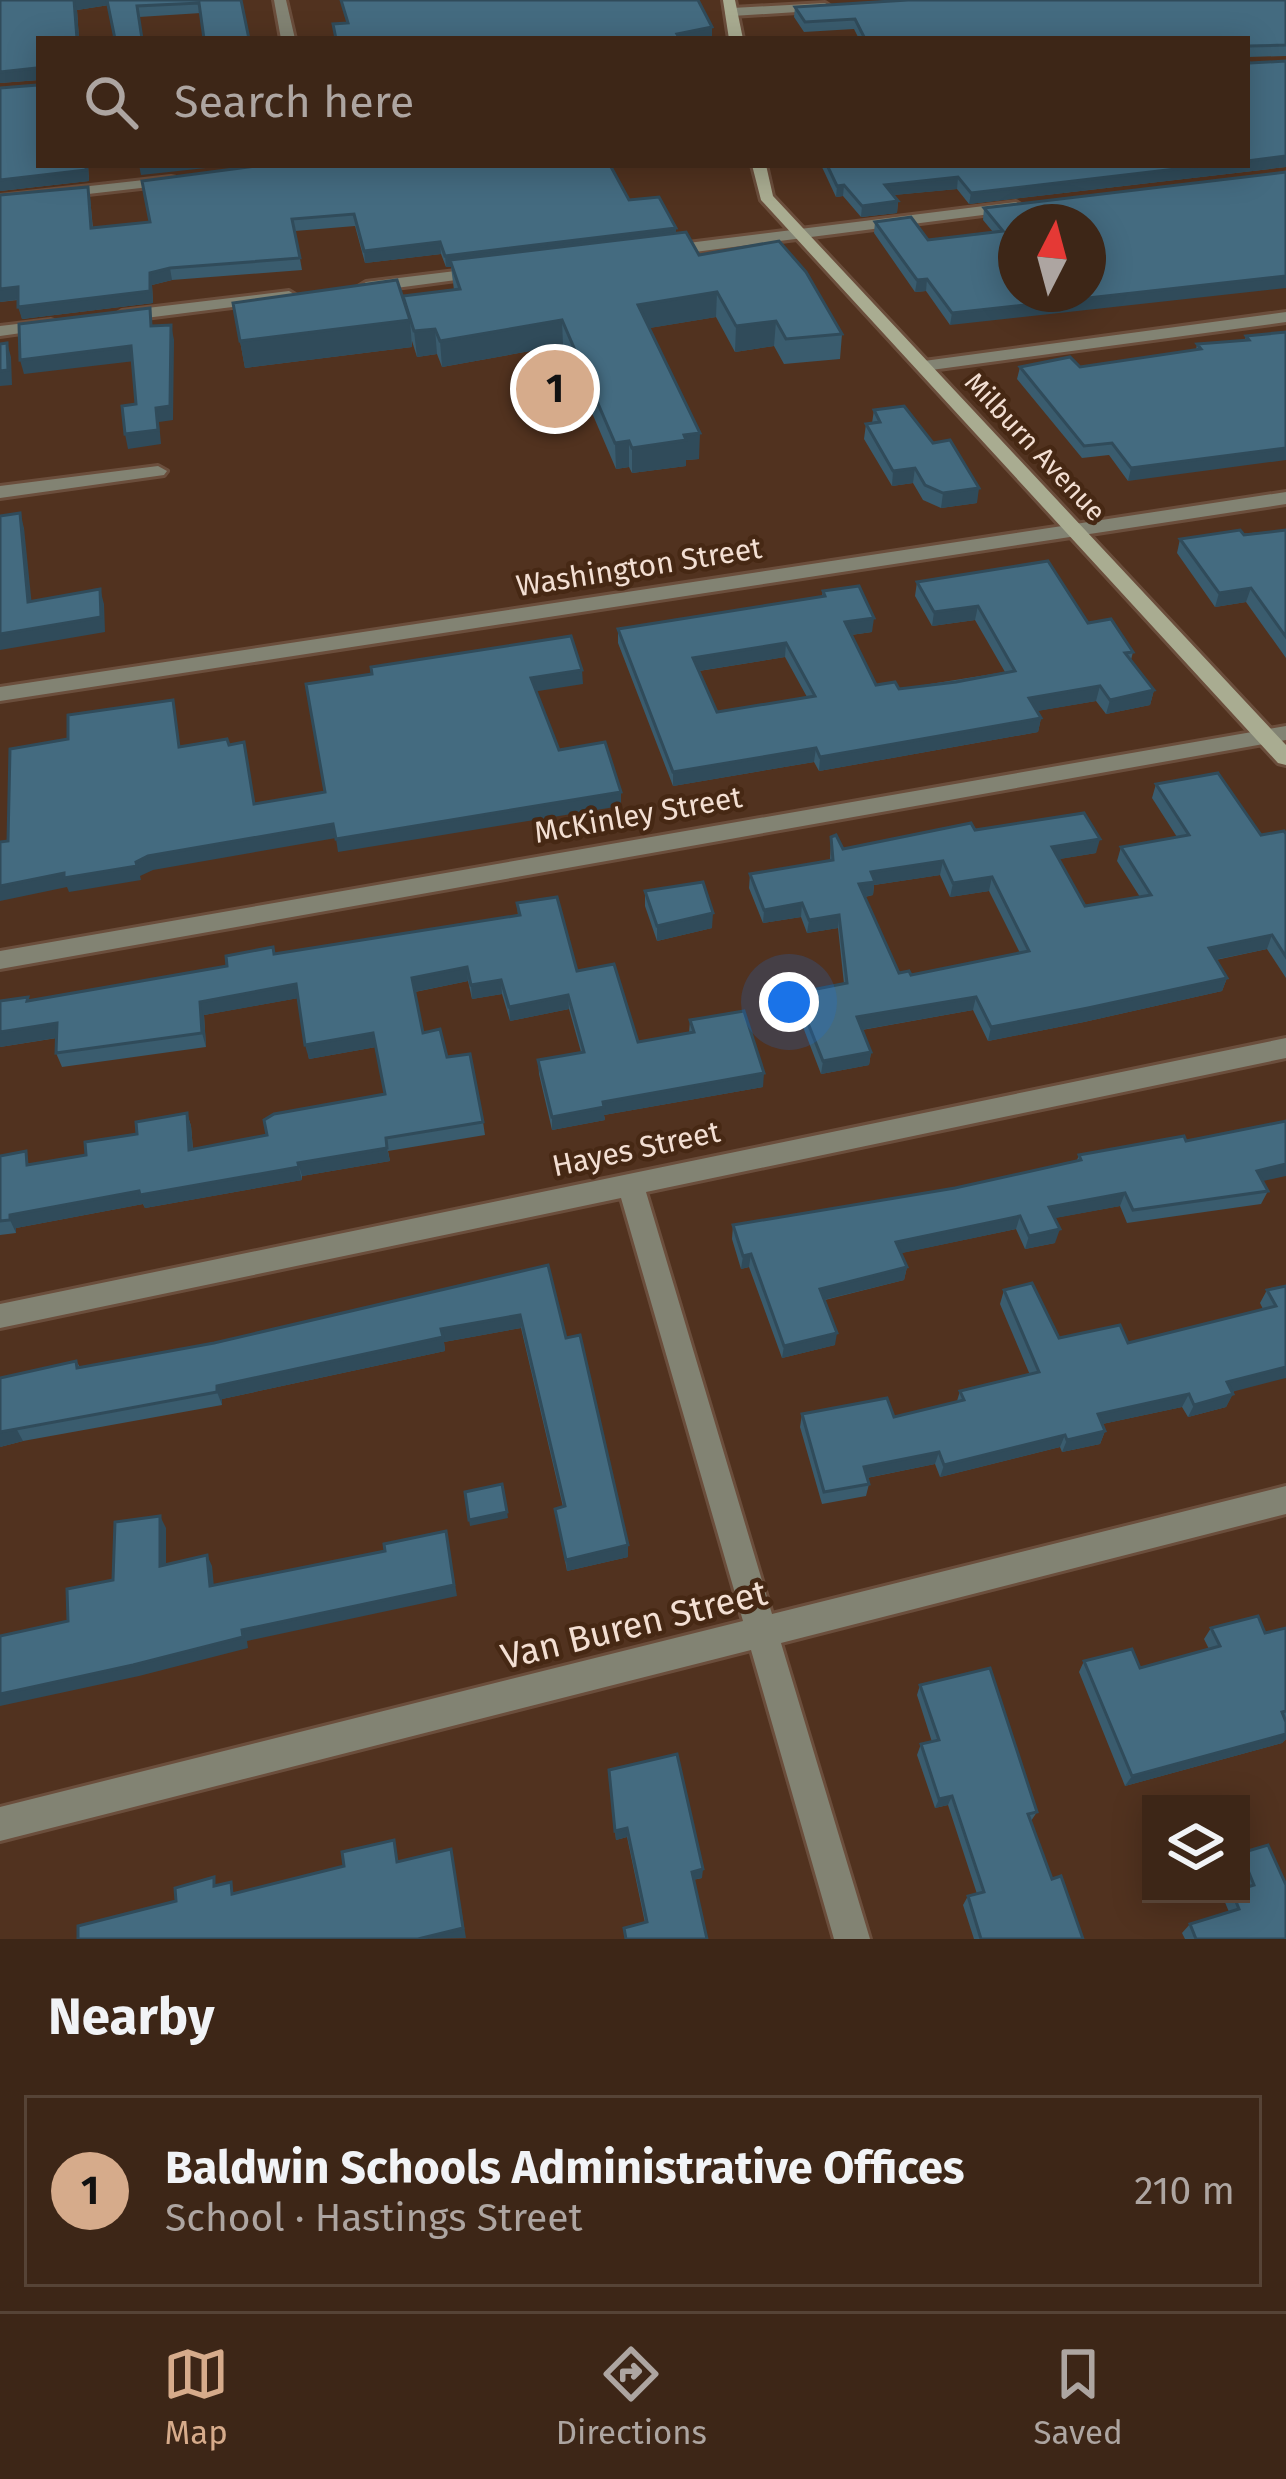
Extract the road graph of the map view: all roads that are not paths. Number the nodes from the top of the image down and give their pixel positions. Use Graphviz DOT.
graph roads {
  1 [pos="280,0"];
  2 [pos="846,5"];
  3 [pos="730,6"];
  4 [pos="287,36"];
  5 [pos="735,36"];
  6 [pos="760,168"];
  7 [pos="186,179"];
  8 [pos="0,200"];
  9 [pos="998,210"];
  10 [pos="800,234"];
  11 [pos="635,254"];
  12 [pos="494,271"];
  13 [pos="353,288"];
  14 [pos="306,294"];
  15 [pos="1286,317"];
  16 [pos="94,320"];
  17 [pos="70,323"];
  18 [pos="0,331"];
  19 [pos="924,366"];
  20 [pos="158,471"];
  21 [pos="0,492"];
  22 [pos="1286,498"];
  23 [pos="1076,530"];
  24 [pos="0,694"];
  25 [pos="1276,735"];
  26 [pos="1286,758"];
  27 [pos="0,961"];
  28 [pos="1286,1048"];
  29 [pos="630,1184"];
  30 [pos="0,1316"];
  31 [pos="1286,1500"];
  32 [pos="763,1632"];
  33 [pos="0,1824"];
  34 [pos="852,1939"];
  1 -- 4 [label="street"];
  2 -- 3 [label="street"];
  3 -- 5 [label="main road"];
  6 -- 10 [label="main road, Milburn Avenue"];
  7 -- 8 [label="street"];
  9 -- 10 [label="street"];
  10 -- 11 [label="street"];
  10 -- 19 [label="main road, Milburn Avenue"];
  12 -- 13 [label="street"];
  14 -- 16 [label="street"];
  15 -- 19 [label="street"];
  17 -- 18 [label="street"];
  19 -- 23 [label="main road, Milburn Avenue"];
  20 -- 21 [label="street"];
  22 -- 23 [label="street, Washington Street"];
  23 -- 24 [label="street, Washington Street"];
  23 -- 25 [label="main road, Milburn Avenue"];
  25 -- 26 [label="main road, Milburn Avenue"];
  25 -- 27 [label="street, McKinley Street"];
  28 -- 29 [label="street, Hayes Street"];
  29 -- 30 [label="street, Hayes Street"];
  29 -- 32 [label="street"];
  31 -- 32 [label="street, Van Buren Street"];
  32 -- 33 [label="street, Van Buren Street"];
  32 -- 34 [label="street"];
}
